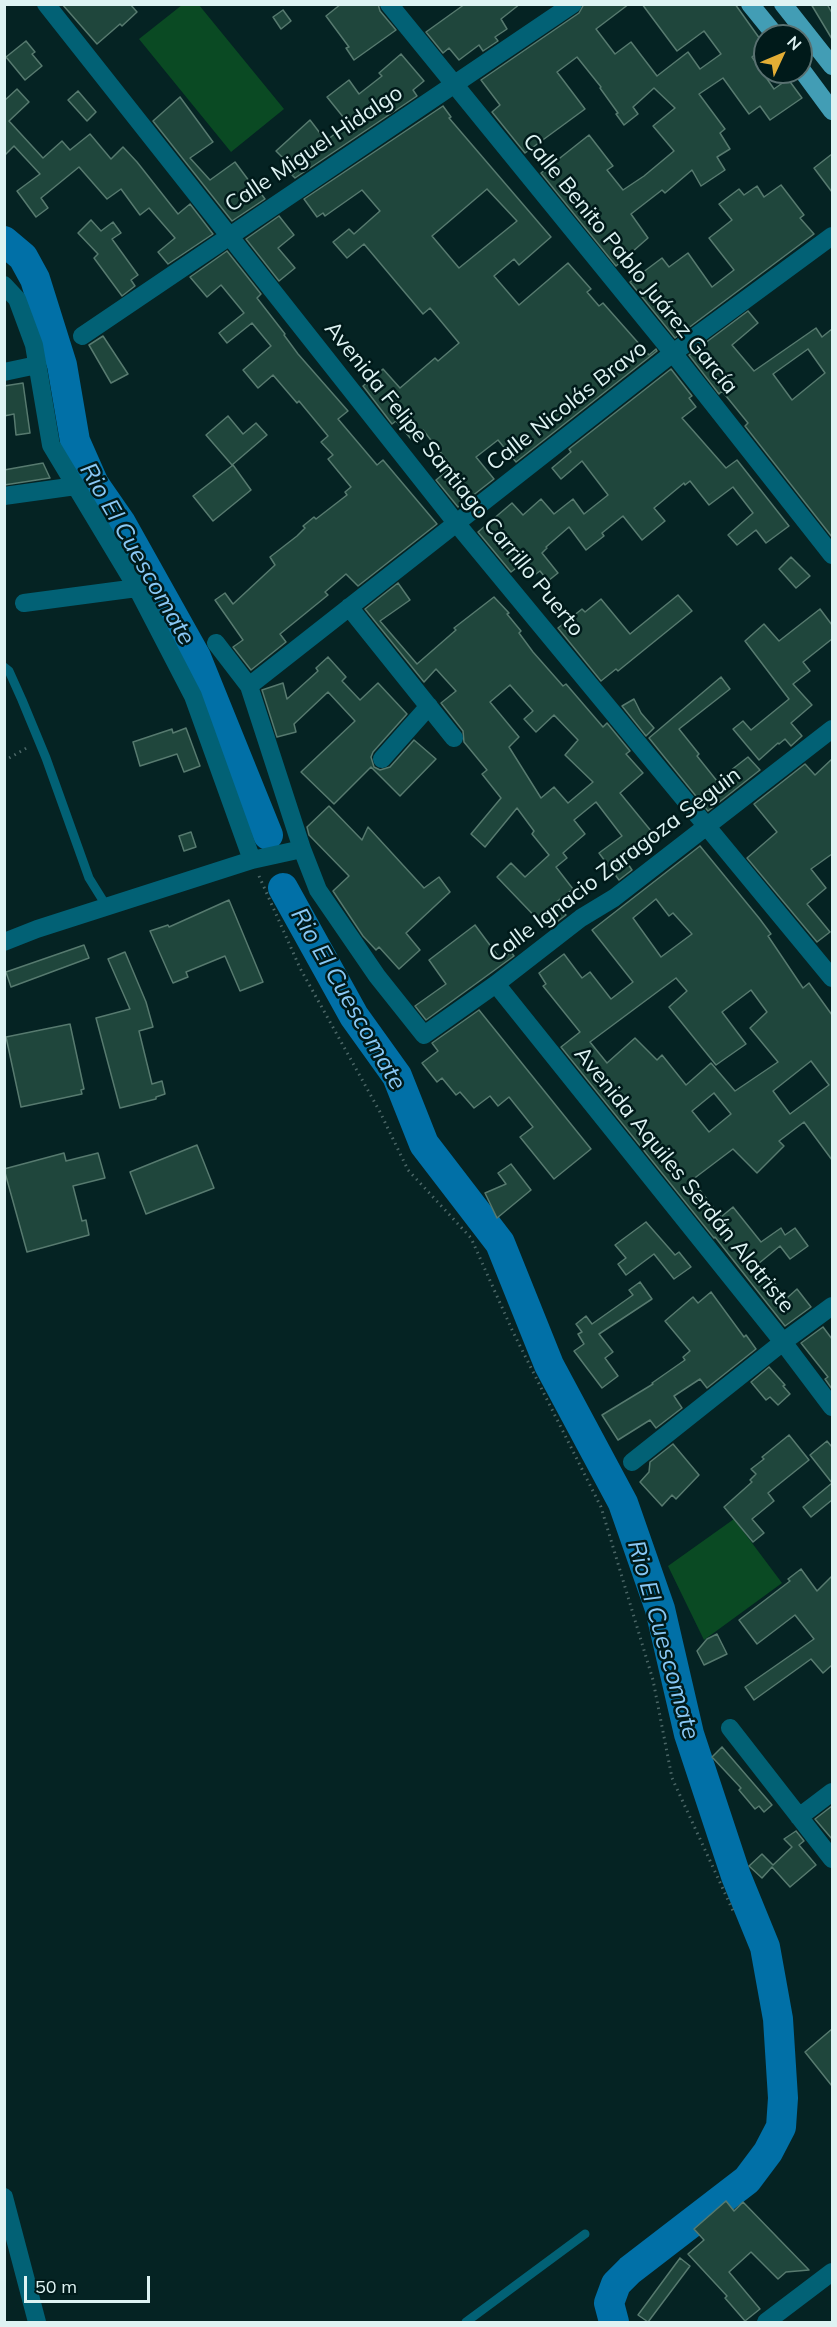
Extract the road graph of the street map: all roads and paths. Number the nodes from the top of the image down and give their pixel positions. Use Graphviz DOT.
graph roads {
  1 [pos="46,4"];
  2 [pos="389,4"];
  3 [pos="573,4"];
  4 [pos="750,4"];
  5 [pos="783,4"];
  6 [pos="766,24"];
  7 [pos="832,66"];
  8 [pos="812,84"];
  9 [pos="453,85"];
  10 [pos="832,111"];
  11 [pos="228,236"];
  12 [pos="832,236"];
  13 [pos="4,285"];
  14 [pos="82,336"];
  15 [pos="673,353"];
  16 [pos="37,365"];
  17 [pos="4,372"];
  18 [pos="76,486"];
  19 [pos="4,496"];
  20 [pos="457,524"];
  21 [pos="832,555"];
  22 [pos="137,588"];
  23 [pos="24,603"];
  24 [pos="350,607"];
  25 [pos="216,643"];
  26 [pos="4,667"];
  27 [pos="249,686"];
  28 [pos="429,706"];
  29 [pos="832,729"];
  30 [pos="454,738"];
  31 [pos="39,741"];
  32 [pos="382,759"];
  33 [pos="4,760"];
  34 [pos="708,827"];
  35 [pos="297,850"];
  36 [pos="258,859"];
  37 [pos="107,907"];
  38 [pos="4,942"];
  39 [pos="832,978"];
  40 [pos="496,984"];
  41 [pos="832,1306"];
  42 [pos="783,1342"];
  43 [pos="832,1407"];
  44 [pos="632,1462"];
  45 [pos="729,1728"];
  46 [pos="832,1792"];
  47 [pos="799,1817"];
  48 [pos="832,1859"];
  49 [pos="734,1913"];
  50 [pos="4,2197"];
  51 [pos="585,2234"];
  52 [pos="832,2272"];
  53 [pos="37,2322"];
  54 [pos="466,2322"];
  55 [pos="766,2322"];
  1 -- 11 [label="street, Avenida Felipe Santiago Carrillo Puerto"];
  2 -- 9 [label="street, Calle Benito Pablo Juárez García"];
  3 -- 9 [label="street, Calle Miguel Hidalgo"];
  4 -- 6 [label="main road"];
  5 -- 7 [label="main road"];
  8 -- 10 [label="main road"];
  9 -- 11 [label="street, Calle Miguel Hidalgo"];
  9 -- 15 [label="street, Calle Benito Pablo Juárez García"];
  11 -- 14 [label="street, Calle Miguel Hidalgo"];
  11 -- 20 [label="street, Avenida Felipe Santiago Carrillo Puerto"];
  12 -- 15 [label="street, Calle Nicolás Bravo"];
  13 -- 16 [label="street"];
  15 -- 20 [label="street, Calle Nicolás Bravo"];
  15 -- 21 [label="street, Calle Benito Pablo Juárez García"];
  16 -- 17 [label="street"];
  16 -- 18 [label="street"];
  18 -- 19 [label="street"];
  18 -- 22 [label="street"];
  20 -- 24 [label="street, Calle Nicolás Bravo"];
  20 -- 34 [label="street, Avenida Felipe Santiago Carrillo Puerto"];
  22 -- 23 [label="street"];
  22 -- 36 [label="street"];
  24 -- 27 [label="street, Calle Nicolás Bravo"];
  24 -- 28 [label="street"];
  25 -- 27 [label="street"];
  26 -- 31 [label="lane"];
  27 -- 35 [label="street"];
  28 -- 30 [label="street"];
  28 -- 32 [label="street"];
  29 -- 34 [label="street, Calle Ignacio Zaragoza Seguin"];
  31 -- 33 [label="path"];
  31 -- 37 [label="lane"];
  34 -- 39 [label="street, Avenida Felipe Santiago Carrillo Puerto"];
  34 -- 40 [label="street, Calle Ignacio Zaragoza Seguin"];
  35 -- 36 [label="street"];
  35 -- 40 [label="street, Calle Ignacio Zaragoza Seguin"];
  36 -- 37 [label="street"];
  36 -- 49 [label="path"];
  37 -- 38 [label="street"];
  40 -- 42 [label="street, Avenida Aquiles Serdán Alatriste"];
  41 -- 42 [label="street"];
  42 -- 43 [label="street, Avenida Aquiles Serdán Alatriste"];
  42 -- 44 [label="street"];
  45 -- 47 [label="street"];
  46 -- 47 [label="street"];
  47 -- 48 [label="street"];
  50 -- 53 [label="street"];
  51 -- 54 [label="lane"];
  52 -- 55 [label="street"];
}
